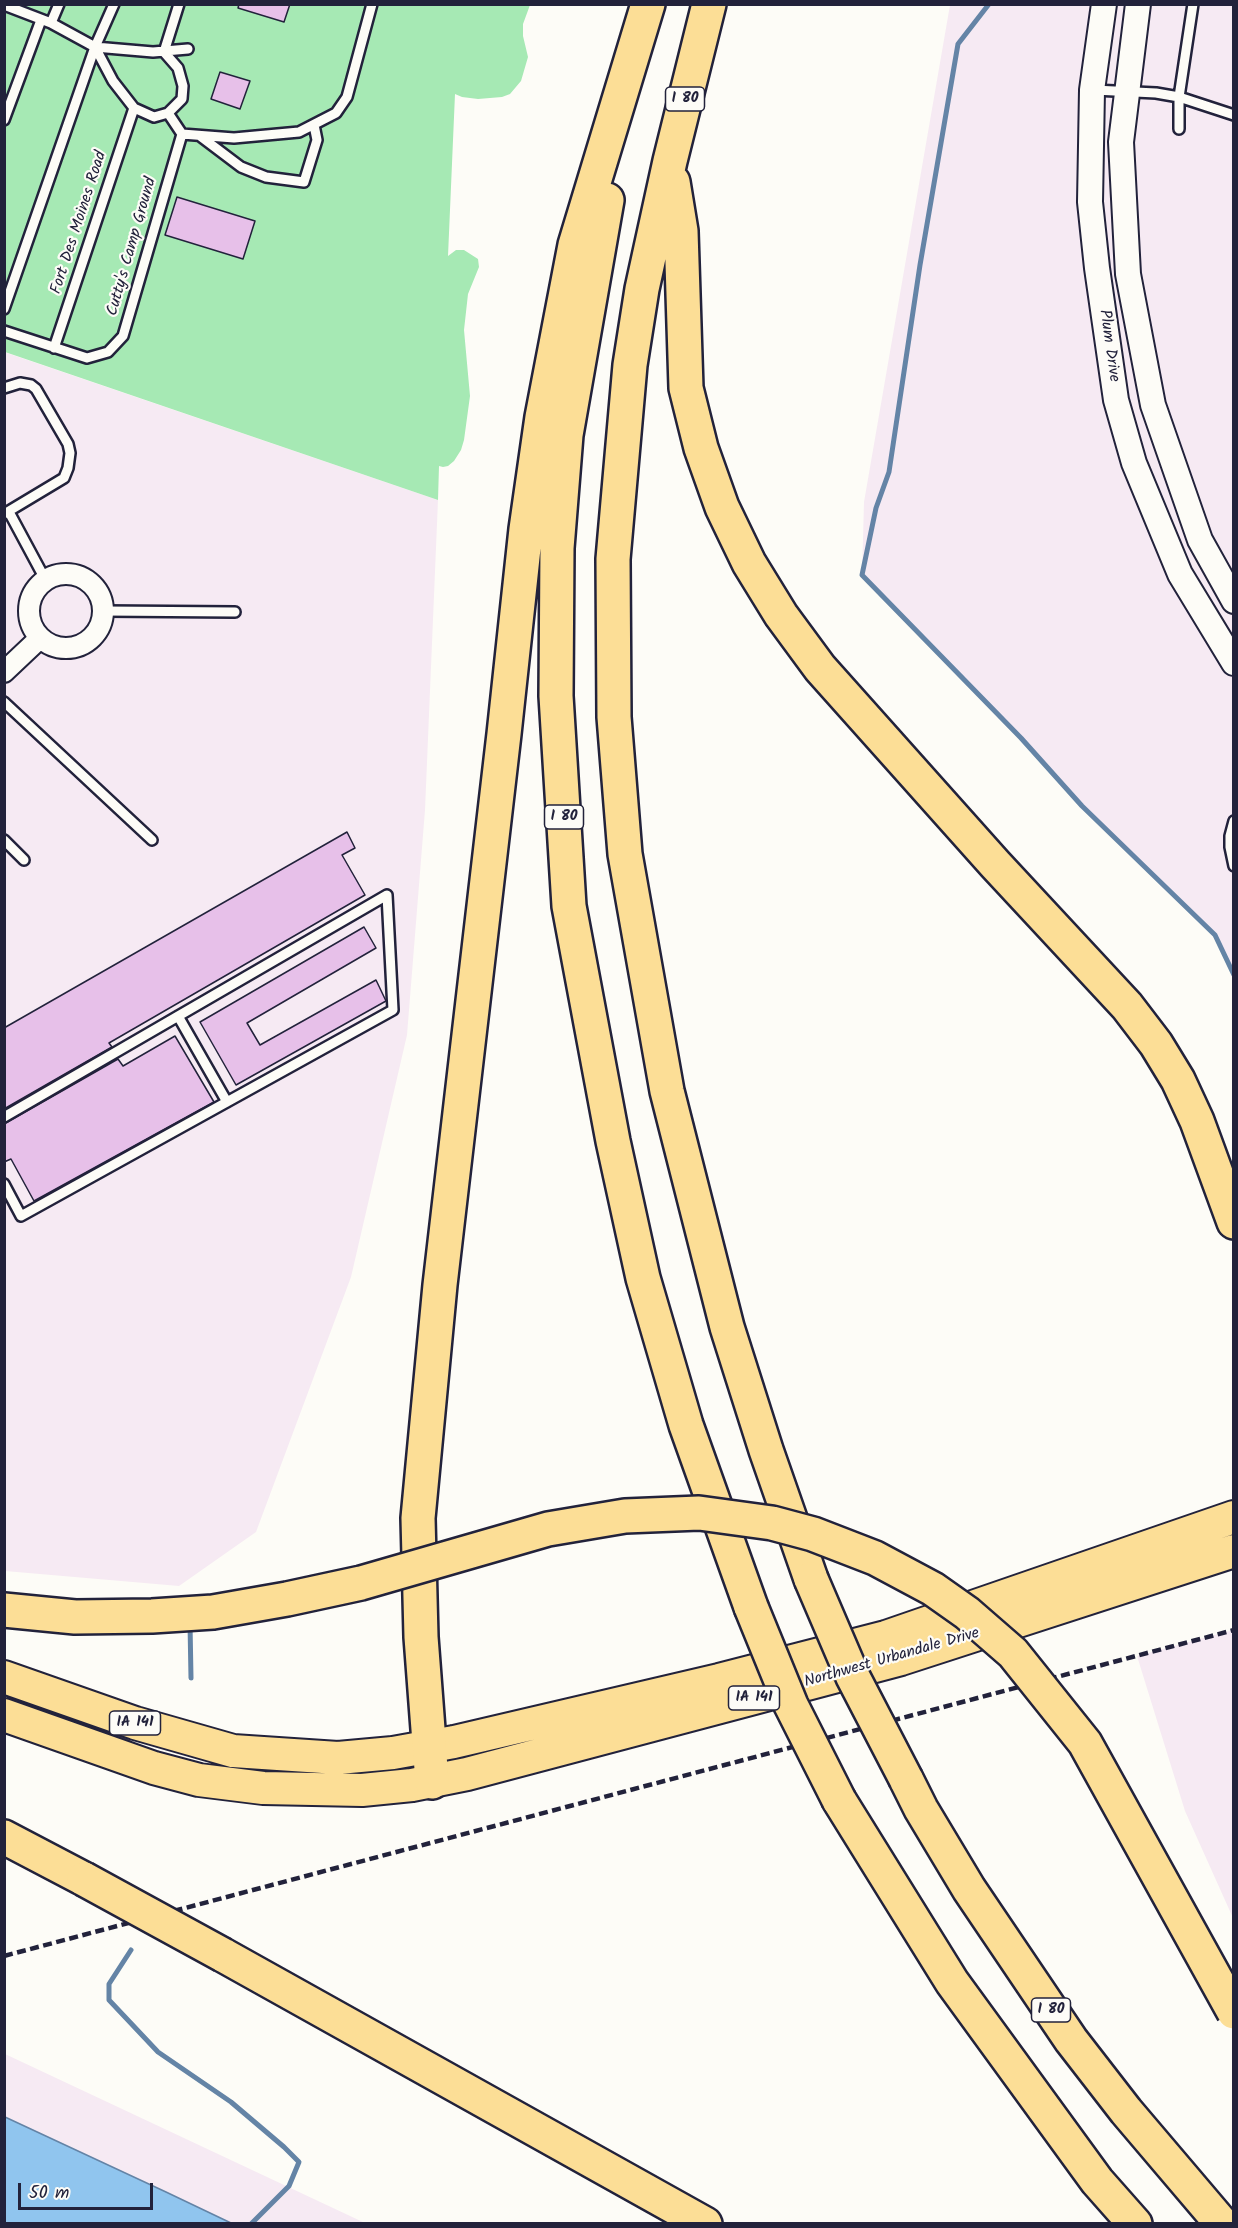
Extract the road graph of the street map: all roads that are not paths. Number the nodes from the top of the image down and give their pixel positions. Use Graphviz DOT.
graph roads {
  1 [pos="59,4"];
  2 [pos="114,4"];
  3 [pos="179,4"];
  4 [pos="372,4"];
  5 [pos="709,4"];
  6 [pos="1104,4"];
  7 [pos="1138,4"];
  8 [pos="1193,4"];
  9 [pos="4,5"];
  10 [pos="647,7"];
  11 [pos="41,20"];
  12 [pos="51,23"];
  13 [pos="95,47"];
  14 [pos="188,49"];
  15 [pos="164,52"];
  16 [pos="1092,90"];
  17 [pos="1127,92"];
  18 [pos="1179,97"];
  19 [pos="134,108"];
  20 [pos="168,113"];
  21 [pos="1233,115"];
  22 [pos="4,120"];
  23 [pos="314,125"];
  24 [pos="1179,129"];
  25 [pos="182,134"];
  26 [pos="200,136"];
  27 [pos="670,161"];
  28 [pos="4,309"];
  29 [pos="4,331"];
  30 [pos="54,348"];
  31 [pos="4,388"];
  32 [pos="7,513"];
  33 [pos="45,579"];
  34 [pos="1233,601"];
  35 [pos="104,611"];
  36 [pos="235,612"];
  37 [pos="40,638"];
  38 [pos="1233,663"];
  39 [pos="4,672"];
  40 [pos="4,702"];
  41 [pos="1233,821"];
  42 [pos="4,840"];
  43 [pos="152,840"];
  44 [pos="24,860"];
  45 [pos="1233,866"];
  46 [pos="178,1016"];
  47 [pos="227,1102"];
  48 [pos="4,1117"];
  49 [pos="4,1184"];
  50 [pos="1233,1222"];
  51 [pos="1233,1517"];
  52 [pos="1233,1551"];
  53 [pos="4,1610"];
  54 [pos="4,1677"];
  55 [pos="4,1715"];
  56 [pos="429,1747"];
  57 [pos="432,1782"];
  58 [pos="4,1837"];
  59 [pos="1233,2013"];
  60 [pos="705,2223"];
  61 [pos="1135,2223"];
  62 [pos="1222,2223"];
  1 -- 12 [label="lane"];
  2 -- 13 [label="lane"];
  3 -- 15 [label="lane"];
  4 -- 23 [label="lane"];
  5 -- 27 [label="highway, I 80"];
  6 -- 16 [label="street, Plum Drive"];
  7 -- 17 [label="street, Plum Drive"];
  8 -- 18 [label="lane"];
  9 -- 11 [label="lane"];
  10 -- 56 [label="highway"];
  10 -- 61 [label="highway, I 80, bridge"];
  11 -- 12 [label="lane"];
  11 -- 22 [label="lane"];
  12 -- 13 [label="lane"];
  13 -- 15 [label="lane"];
  13 -- 19 [label="lane"];
  13 -- 28 [label="lane"];
  14 -- 15 [label="lane"];
  15 -- 20 [label="lane"];
  16 -- 17 [label="lane"];
  16 -- 38 [label="street, Plum Drive"];
  17 -- 18 [label="lane"];
  17 -- 34 [label="street, Plum Drive"];
  18 -- 21 [label="lane"];
  18 -- 24 [label="lane"];
  19 -- 20 [label="lane"];
  19 -- 30 [label="lane, Fort Des Moines Road"];
  20 -- 25 [label="lane"];
  23 -- 26 [label="lane"];
  23 -- 26 [label="lane"];
  25 -- 26 [label="lane"];
  25 -- 30 [label="lane, Cutty's Camp Ground"];
  27 -- 50 [label="highway"];
  27 -- 62 [label="highway, I 80, bridge"];
  29 -- 30 [label="lane, Cutty's Camp Ground"];
  31 -- 32 [label="lane"];
  32 -- 33 [label="lane"];
  33 -- 35 [label="street"];
  33 -- 37 [label="street"];
  35 -- 36 [label="lane"];
  35 -- 37 [label="street"];
  37 -- 39 [label="street"];
  40 -- 43 [label="lane"];
  41 -- 45 [label="lane"];
  42 -- 44 [label="lane"];
  46 -- 47 [label="lane"];
  46 -- 47 [label="lane"];
  46 -- 48 [label="lane"];
  47 -- 49 [label="lane"];
  51 -- 56 [label="highway, Northwest Urbandale Drive / IA 141"];
  52 -- 57 [label="highway, Northwest Urbandale Drive / IA 141"];
  53 -- 59 [label="highway, bridge"];
  54 -- 56 [label="highway, Northwest Urbandale Drive / IA 141"];
  55 -- 57 [label="highway, Northwest Urbandale Drive / IA 141"];
  56 -- 57 [label="highway"];
  58 -- 60 [label="highway, bridge"];
}
